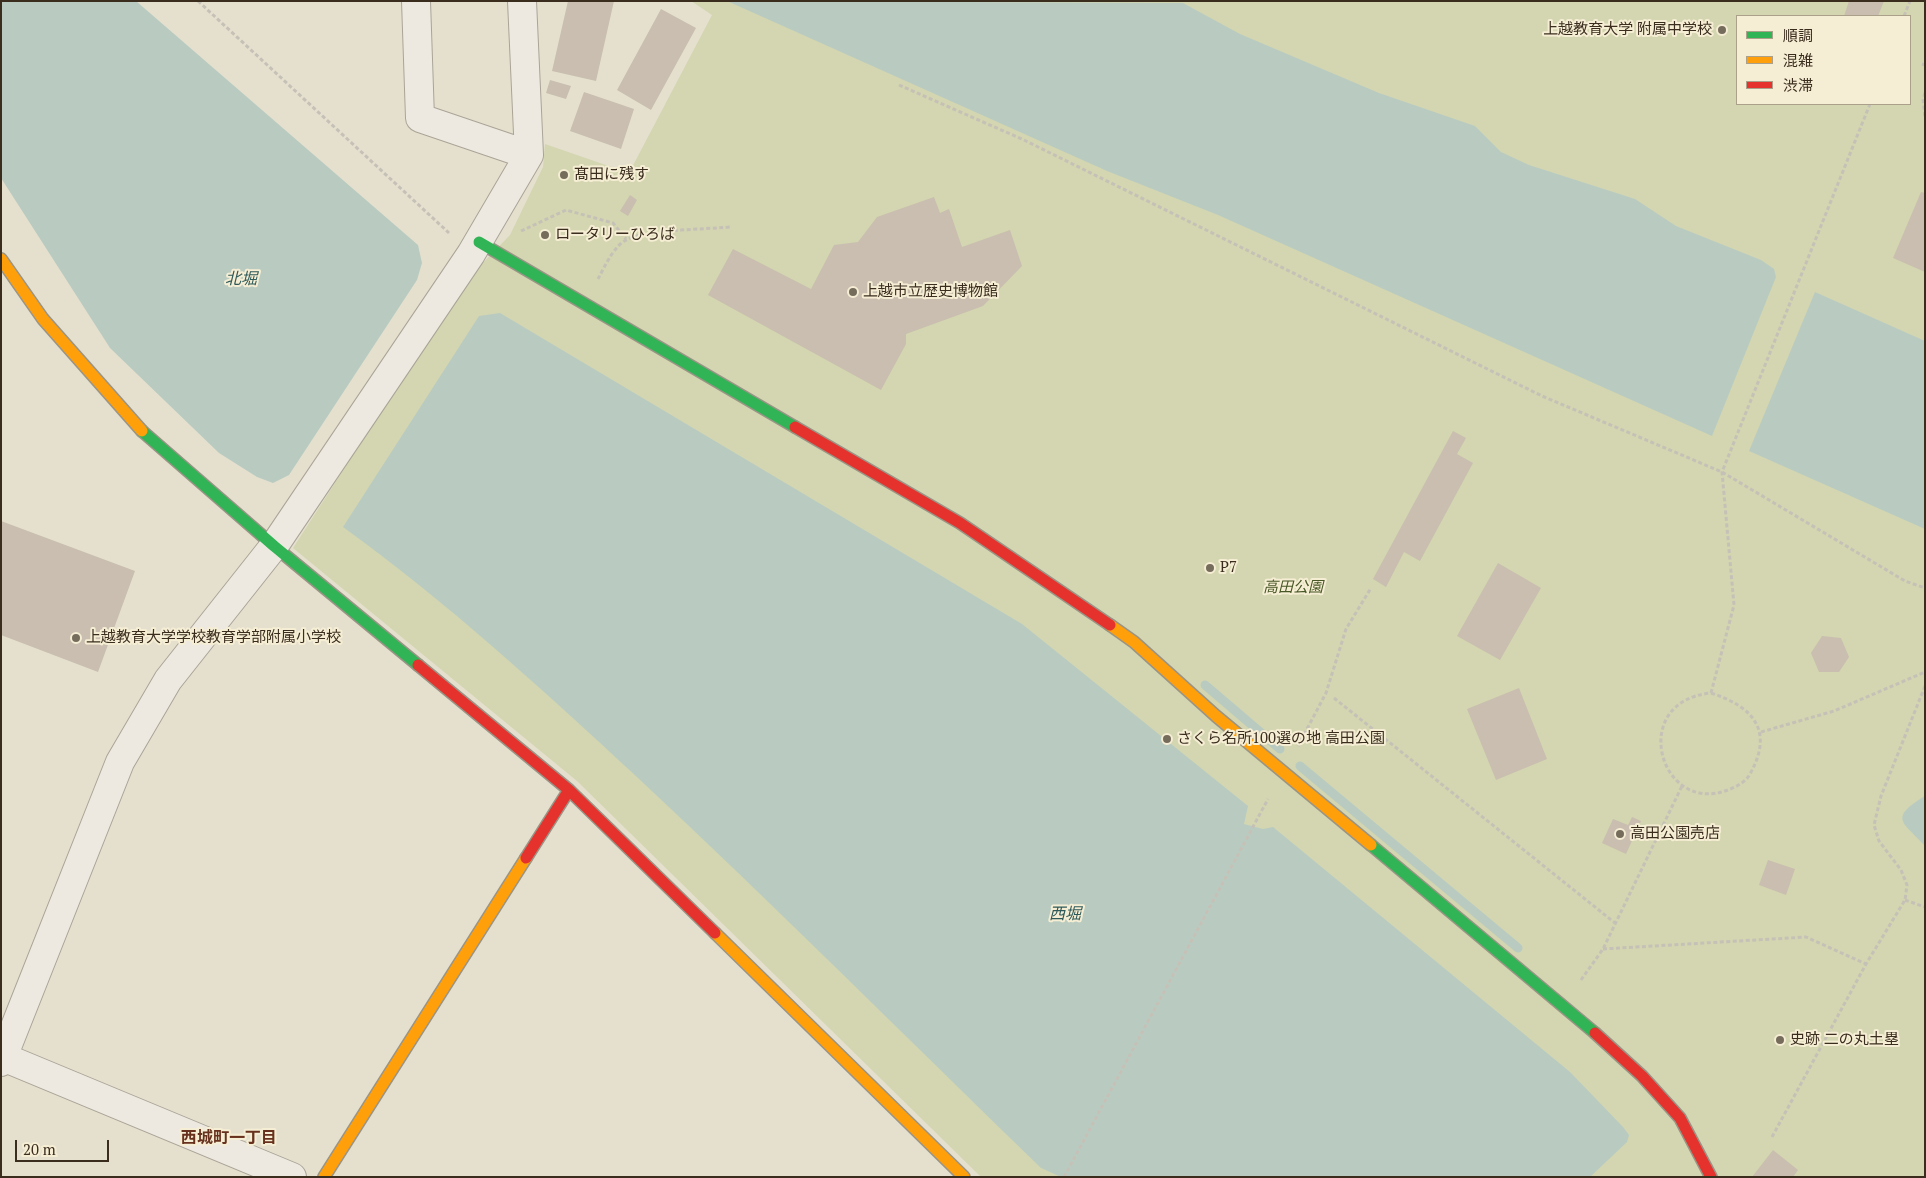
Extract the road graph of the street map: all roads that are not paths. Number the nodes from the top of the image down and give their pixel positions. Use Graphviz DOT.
graph roads {
  1 [pos="416,1"];
  2 [pos="522,1"];
  3 [pos="529,155"];
  4 [pos="475,248"];
  5 [pos="1,259"];
  6 [pos="274,546"];
  7 [pos="569,790"];
  8 [pos="2,1059"];
  9 [pos="292,1177"];
  10 [pos="324,1177"];
  11 [pos="964,1177"];
  12 [pos="1711,1177"];
  1 -- 3 [label="street"];
  2 -- 3 [label="street"];
  3 -- 4 [label="street"];
  4 -- 6 [label="street"];
  4 -- 12 [label="street"];
  5 -- 6 [label="street"];
  6 -- 7 [label="street"];
  6 -- 8 [label="street"];
  7 -- 10 [label="street"];
  7 -- 11 [label="street"];
  8 -- 9 [label="street"];
}
